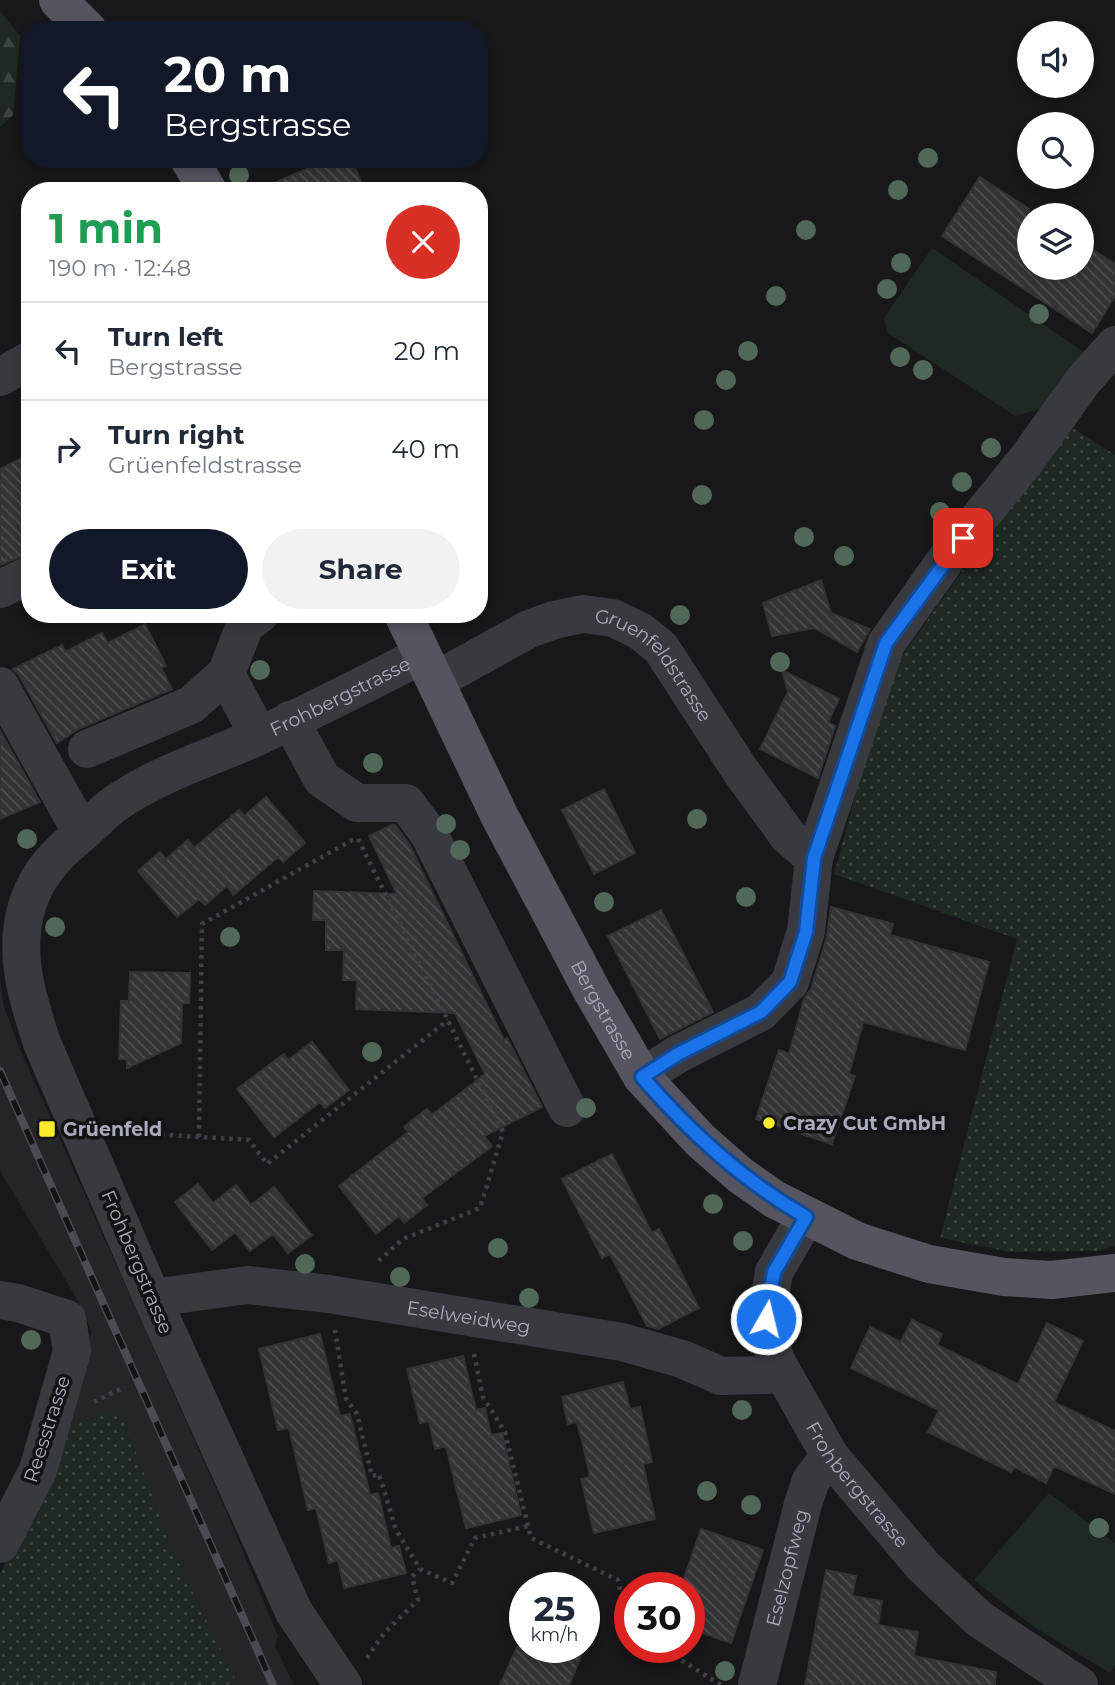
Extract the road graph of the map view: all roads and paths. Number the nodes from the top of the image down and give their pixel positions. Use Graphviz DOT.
graph roads {
  1 [pos="58,0"];
  2 [pos="79,21"];
  3 [pos="1115,345"];
  4 [pos="21,365"];
  5 [pos="0,377"];
  6 [pos="21,579"];
  7 [pos="0,589"];
  8 [pos="248,623"];
  9 [pos="407,623"];
  10 [pos="428,668"];
  11 [pos="226,674"];
  12 [pos="0,685"];
  13 [pos="275,728"];
  14 [pos="87,749"];
  15 [pos="82,833"];
  16 [pos="814,858"];
  17 [pos="448,1020"];
  18 [pos="642,1077"];
  19 [pos="567,1108"];
  20 [pos="80,1130"];
  21 [pos="199,1137"];
  22 [pos="806,1217"];
  23 [pos="1115,1273"];
  24 [pos="341,1296"];
  25 [pos="152,1298"];
  26 [pos="0,1300"];
  27 [pos="465,1316"];
  28 [pos="782,1372"];
  29 [pos="830,1456"];
  30 [pos="528,1526"];
  31 [pos="0,1544"];
  32 [pos="420,1569"];
  33 [pos="614,1578"];
  34 [pos="686,1663"];
  35 [pos="353,1675"];
  36 [pos="721,1685"];
  37 [pos="757,1685"];
  38 [pos="1080,1685"];
  1 -- 2 [label="main road"];
  3 -- 16 [label="street"];
  4 -- 5 [label="street"];
  6 -- 7 [label="street"];
  8 -- 11 [label="street"];
  9 -- 10 [label="main road, Bergstrasse"];
  10 -- 13 [label="street, Frohbergstrasse"];
  10 -- 16 [label="street, Gruenfeldstrasse"];
  10 -- 18 [label="main road, Bergstrasse"];
  11 -- 13 [label="street, Frohbergstrasse"];
  11 -- 14 [label="street"];
  12 -- 15 [label="street"];
  13 -- 15 [label="street, Frohbergstrasse"];
  13 -- 19 [label="street"];
  15 -- 20 [label="street, Frohbergstrasse"];
  16 -- 18 [label="street"];
  17 -- 21 [label="path"];
  17 -- 21 [label="path"];
  17 -- 24 [label="path"];
  18 -- 22 [label="main road, Bergstrasse"];
  20 -- 21 [label="path"];
  20 -- 25 [label="street, Frohbergstrasse"];
  22 -- 23 [label="main road, Bergstrasse"];
  22 -- 28 [label="street, Frohbergstrasse"];
  24 -- 25 [label="street, Eselweidweg"];
  24 -- 27 [label="street, Eselweidweg"];
  24 -- 32 [label="path"];
  25 -- 35 [label="street, Frohbergstrasse"];
  26 -- 31 [label="street, Reesstrasse"];
  27 -- 28 [label="street, Eselweidweg"];
  27 -- 30 [label="path"];
  28 -- 29 [label="street, Frohbergstrasse"];
  29 -- 37 [label="street, Eselzopfweg"];
  29 -- 38 [label="street, Frohbergstrasse"];
  30 -- 32 [label="path"];
  30 -- 33 [label="path"];
  32 -- 35 [label="path"];
  34 -- 36 [label="path"];
}
